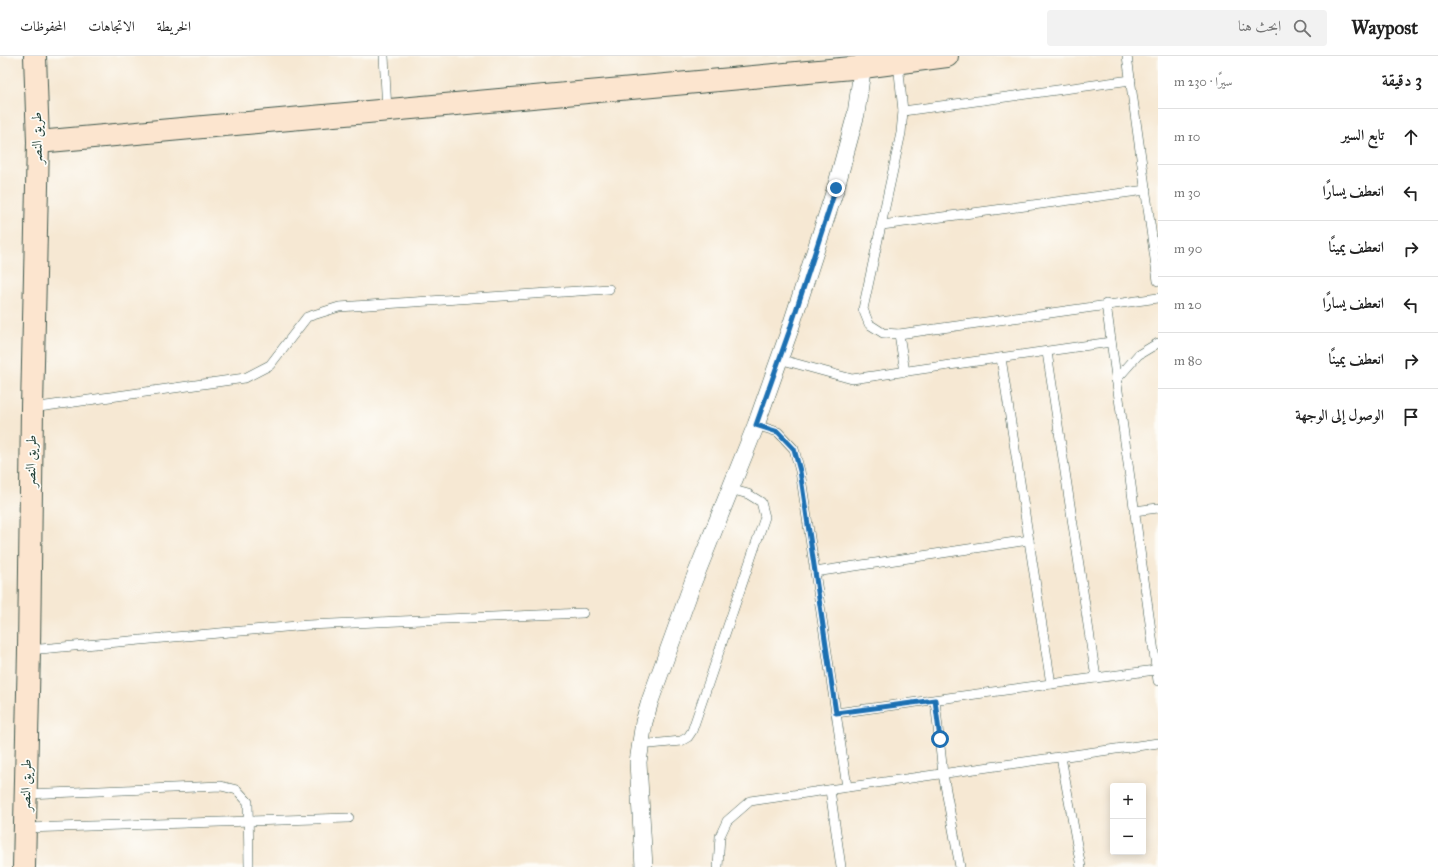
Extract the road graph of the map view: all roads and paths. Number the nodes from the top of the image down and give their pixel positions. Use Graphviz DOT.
graph roads {
  1 [pos="35,56"];
  2 [pos="384,56"];
  3 [pos="947,56"];
  4 [pos="1127,56"];
  5 [pos="864,61"];
  6 [pos="898,63"];
  7 [pos="1131,80"];
  8 [pos="387,110"];
  9 [pos="903,111"];
  10 [pos="38,142"];
  11 [pos="1146,190"];
  12 [pos="882,226"];
  13 [pos="1158,280"];
  14 [pos="609,289"];
  15 [pos="1158,298"];
  16 [pos="1106,304"];
  17 [pos="899,334"];
  18 [pos="1111,342"];
  19 [pos="1158,343"];
  20 [pos="1047,352"];
  21 [pos="779,358"];
  22 [pos="1001,358"];
  23 [pos="904,372"];
  24 [pos="1116,380"];
  25 [pos="32,408"];
  26 [pos="756,425"];
  27 [pos="730,489"];
  28 [pos="1158,508"];
  29 [pos="1134,511"];
  30 [pos="1029,540"];
  31 [pos="815,572"];
  32 [pos="584,613"];
  33 [pos="29,650"];
  34 [pos="1156,670"];
  35 [pos="1096,678"];
  36 [pos="1158,681"];
  37 [pos="1051,684"];
  38 [pos="935,700"];
  39 [pos="836,713"];
  40 [pos="1158,743"];
  41 [pos="640,746"];
  42 [pos="1061,757"];
  43 [pos="943,774"];
  44 [pos="847,787"];
  45 [pos="830,790"];
  46 [pos="26,794"];
  47 [pos="349,818"];
  48 [pos="248,822"];
  49 [pos="25,828"];
  50 [pos="24,867"];
  51 [pos="249,867"];
  52 [pos="644,867"];
  53 [pos="718,867"];
  54 [pos="841,867"];
  55 [pos="960,867"];
  56 [pos="1081,867"];
  1 -- 10 [label="main road, طريق النصر"];
  2 -- 8 [label="lane"];
  3 -- 6 [label="main road"];
  4 -- 7 [label="lane"];
  5 -- 6 [label="main road"];
  5 -- 8 [label="main road"];
  5 -- 21 [label="street"];
  6 -- 9 [label="lane"];
  7 -- 9 [label="lane"];
  7 -- 11 [label="lane"];
  8 -- 10 [label="main road"];
  9 -- 12 [label="lane"];
  10 -- 25 [label="main road, طريق النصر"];
  11 -- 12 [label="lane"];
  11 -- 13 [label="lane"];
  12 -- 17 [label="lane"];
  14 -- 25 [label="lane"];
  15 -- 16 [label="lane"];
  16 -- 17 [label="lane"];
  16 -- 18 [label="lane"];
  17 -- 23 [label="lane"];
  18 -- 20 [label="lane"];
  18 -- 24 [label="lane"];
  19 -- 24 [label="lane"];
  20 -- 22 [label="lane"];
  20 -- 35 [label="lane"];
  21 -- 23 [label="lane"];
  21 -- 26 [label="street"];
  22 -- 23 [label="lane"];
  22 -- 30 [label="lane"];
  24 -- 29 [label="lane"];
  25 -- 33 [label="main road, طريق النصر"];
  26 -- 27 [label="street"];
  26 -- 31 [label="lane"];
  27 -- 41 [label="street"];
  27 -- 41 [label="lane"];
  28 -- 29 [label="lane"];
  29 -- 34 [label="lane"];
  30 -- 31 [label="lane"];
  30 -- 37 [label="lane"];
  31 -- 39 [label="lane"];
  32 -- 33 [label="lane"];
  33 -- 46 [label="main road, طريق النصر"];
  34 -- 35 [label="lane"];
  34 -- 36 [label="lane"];
  35 -- 37 [label="lane"];
  37 -- 38 [label="lane"];
  38 -- 39 [label="lane"];
  38 -- 43 [label="lane"];
  39 -- 44 [label="lane"];
  40 -- 42 [label="lane"];
  41 -- 52 [label="street"];
  42 -- 43 [label="lane"];
  42 -- 56 [label="lane"];
  43 -- 44 [label="lane"];
  43 -- 55 [label="lane"];
  44 -- 45 [label="lane"];
  45 -- 53 [label="lane"];
  45 -- 54 [label="lane"];
  46 -- 48 [label="lane"];
  46 -- 49 [label="main road, طريق النصر"];
  47 -- 48 [label="lane"];
  48 -- 49 [label="lane"];
  48 -- 51 [label="lane"];
  49 -- 50 [label="main road, طريق النصر"];
}
